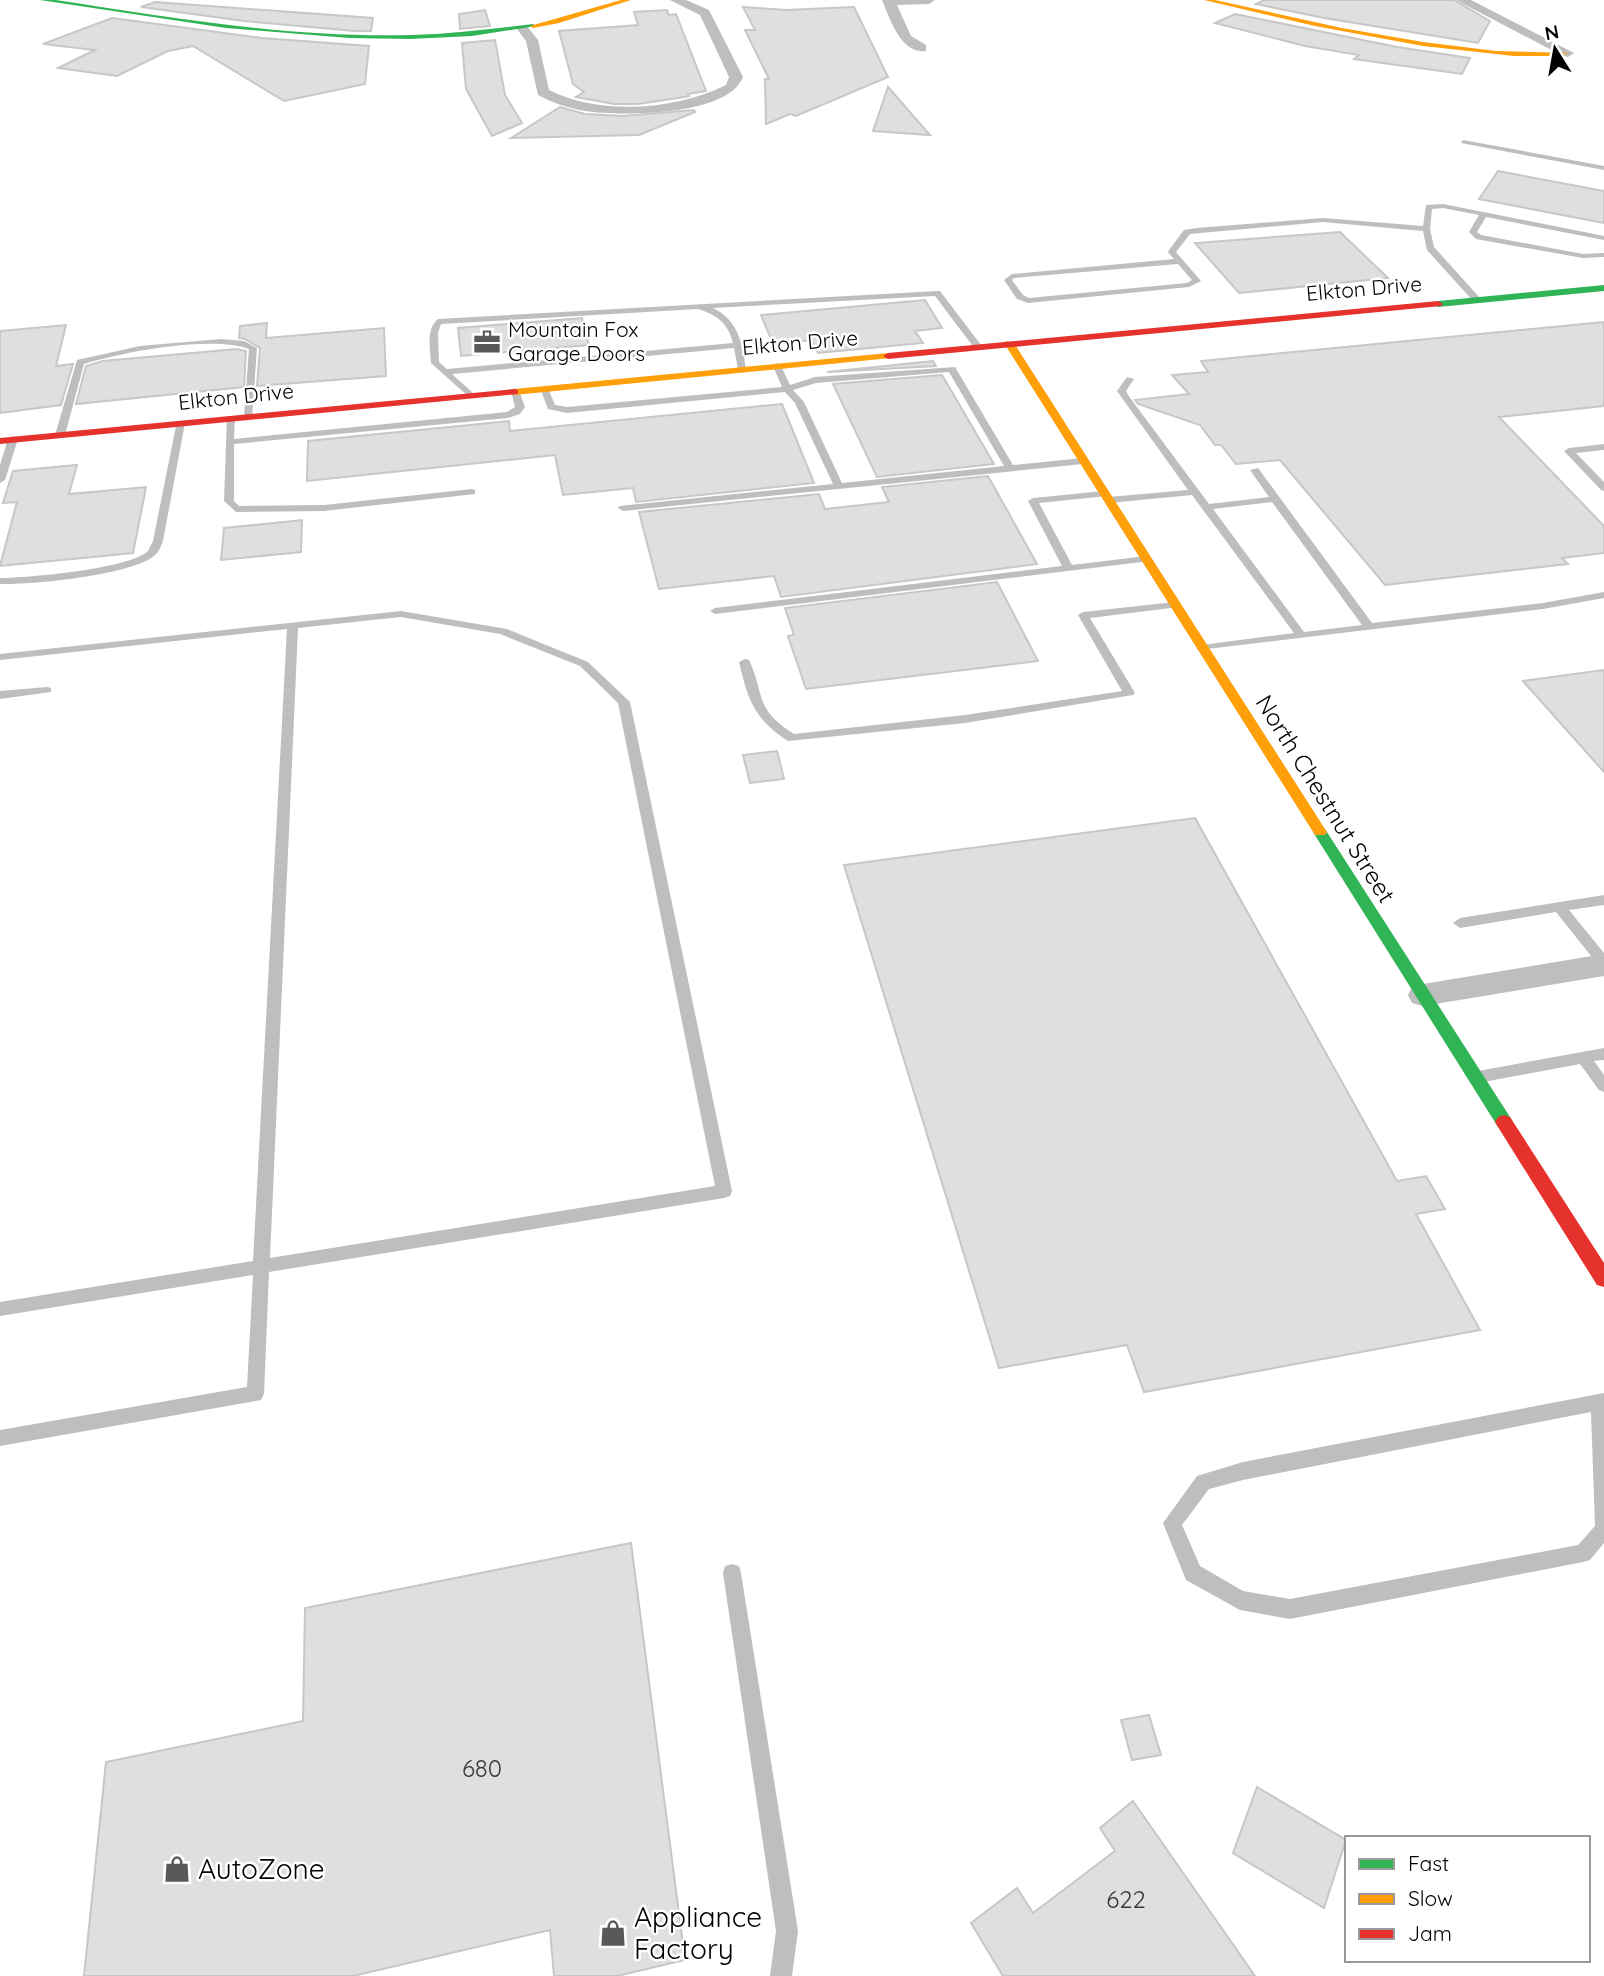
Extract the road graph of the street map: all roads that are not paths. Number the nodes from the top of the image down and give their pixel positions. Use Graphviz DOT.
graph roads {
  1 [pos="43,0"];
  2 [pos="628,0"];
  3 [pos="676,0"];
  4 [pos="929,0"];
  5 [pos="1207,0"];
  6 [pos="1462,0"];
  7 [pos="889,1"];
  8 [pos="523,29"];
  9 [pos="921,48"];
  10 [pos="1568,53"];
  11 [pos="1463,142"];
  12 [pos="1604,168"];
  13 [pos="1484,214"];
  14 [pos="1426,229"];
  15 [pos="1604,238"];
  16 [pos="1604,255"];
  17 [pos="1180,261"];
  18 [pos="1604,288"];
  19 [pos="1477,300"];
  20 [pos="699,306"];
  21 [pos="1154,330"];
  22 [pos="1009,343"];
  23 [pos="738,345"];
  24 [pos="978,347"];
  25 [pos="1062,358"];
  26 [pos="777,366"];
  27 [pos="742,369"];
  28 [pos="446,372"];
  29 [pos="1047,375"];
  30 [pos="1130,379"];
  31 [pos="544,388"];
  32 [pos="787,389"];
  33 [pos="515,391"];
  34 [pos="470,395"];
  35 [pos="1055,415"];
  36 [pos="249,416"];
  37 [pos="230,418"];
  38 [pos="180,423"];
  39 [pos="60,435"];
  40 [pos="6,440"];
  41 [pos="229,442"];
  42 [pos="1604,447"];
  43 [pos="1083,461"];
  44 [pos="1010,468"];
  45 [pos="1255,470"];
  46 [pos="0,480"];
  47 [pos="839,486"];
  48 [pos="1604,488"];
  49 [pos="472,492"];
  50 [pos="1196,492"];
  51 [pos="1107,497"];
  52 [pos="1275,499"];
  53 [pos="1208,507"];
  54 [pos="623,508"];
  55 [pos="1146,559"];
  56 [pos="1069,569"];
  57 [pos="0,581"];
  58 [pos="1604,595"];
  59 [pos="1175,605"];
  60 [pos="715,611"];
  61 [pos="293,625"];
  62 [pos="1369,627"];
  63 [pos="1301,635"];
  64 [pos="1202,648"];
  65 [pos="0,657"];
  66 [pos="745,662"];
  67 [pos="47,690"];
  68 [pos="0,695"];
  69 [pos="1604,900"];
  70 [pos="1559,908"];
  71 [pos="1460,923"];
  72 [pos="1604,963"];
  73 [pos="1423,995"];
  74 [pos="1604,1054"];
  75 [pos="1584,1058"];
  76 [pos="1476,1077"];
  77 [pos="1604,1086"];
  78 [pos="261,1266"];
  79 [pos="1604,1279"];
  80 [pos="0,1309"];
  81 [pos="1602,1402"];
  82 [pos="0,1438"];
  83 [pos="732,1573"];
  84 [pos="781,1976"];
  1 -- 8 [label="street"];
  2 -- 8 [label="street"];
  3 -- 8 [label="street"];
  4 -- 7 [label="street"];
  5 -- 10 [label="street"];
  6 -- 10 [label="street"];
  7 -- 9 [label="street"];
  11 -- 12 [label="lane"];
  13 -- 14 [label="lane"];
  13 -- 15 [label="lane"];
  13 -- 16 [label="lane"];
  14 -- 17 [label="lane"];
  14 -- 19 [label="lane"];
  17 -- 17 [label="lane"];
  18 -- 19 [label="street, Elkton Drive"];
  19 -- 21 [label="street, Elkton Drive"];
  20 -- 23 [label="lane"];
  20 -- 24 [label="lane"];
  20 -- 28 [label="lane"];
  21 -- 22 [label="street, Elkton Drive"];
  21 -- 25 [label="street"];
  22 -- 24 [label="street, Elkton Drive"];
  22 -- 35 [label="street, North Chestnut Street"];
  23 -- 27 [label="lane"];
  23 -- 28 [label="lane"];
  24 -- 26 [label="street, Elkton Drive"];
  26 -- 27 [label="street, Elkton Drive"];
  26 -- 32 [label="lane"];
  27 -- 31 [label="street, Elkton Drive"];
  28 -- 34 [label="lane"];
  29 -- 35 [label="street"];
  30 -- 50 [label="lane"];
  31 -- 32 [label="lane"];
  31 -- 33 [label="street, Elkton Drive"];
  32 -- 44 [label="lane"];
  32 -- 47 [label="lane"];
  33 -- 34 [label="street, Elkton Drive"];
  33 -- 41 [label="lane"];
  34 -- 36 [label="street, Elkton Drive"];
  35 -- 43 [label="street, North Chestnut Street"];
  36 -- 37 [label="street, Elkton Drive"];
  36 -- 39 [label="lane"];
  37 -- 38 [label="street, Elkton Drive"];
  37 -- 41 [label="lane"];
  38 -- 39 [label="street, Elkton Drive"];
  38 -- 57 [label="lane"];
  39 -- 40 [label="street, Elkton Drive"];
  40 -- 46 [label="lane"];
  41 -- 49 [label="lane"];
  42 -- 48 [label="lane"];
  43 -- 44 [label="lane"];
  43 -- 51 [label="street, North Chestnut Street"];
  44 -- 47 [label="lane"];
  45 -- 52 [label="lane"];
  47 -- 54 [label="lane"];
  50 -- 51 [label="lane"];
  50 -- 53 [label="lane"];
  51 -- 55 [label="street, North Chestnut Street"];
  51 -- 56 [label="lane"];
  52 -- 53 [label="lane"];
  52 -- 62 [label="lane"];
  53 -- 63 [label="lane"];
  55 -- 56 [label="lane"];
  55 -- 59 [label="street, North Chestnut Street"];
  56 -- 60 [label="lane"];
  58 -- 62 [label="lane"];
  59 -- 64 [label="street, North Chestnut Street"];
  59 -- 66 [label="lane"];
  61 -- 65 [label="lane"];
  61 -- 78 [label="lane"];
  61 -- 78 [label="lane"];
  62 -- 63 [label="lane"];
  63 -- 64 [label="lane"];
  64 -- 73 [label="street, North Chestnut Street"];
  67 -- 68 [label="lane"];
  69 -- 70 [label="lane"];
  70 -- 71 [label="lane"];
  70 -- 72 [label="lane"];
  72 -- 73 [label="street"];
  73 -- 76 [label="street, North Chestnut Street"];
  74 -- 75 [label="lane"];
  75 -- 76 [label="lane"];
  75 -- 77 [label="lane"];
  76 -- 79 [label="street, North Chestnut Street"];
  78 -- 80 [label="lane"];
  78 -- 82 [label="lane"];
  81 -- 81 [label="lane"];
  83 -- 84 [label="lane"];
}
